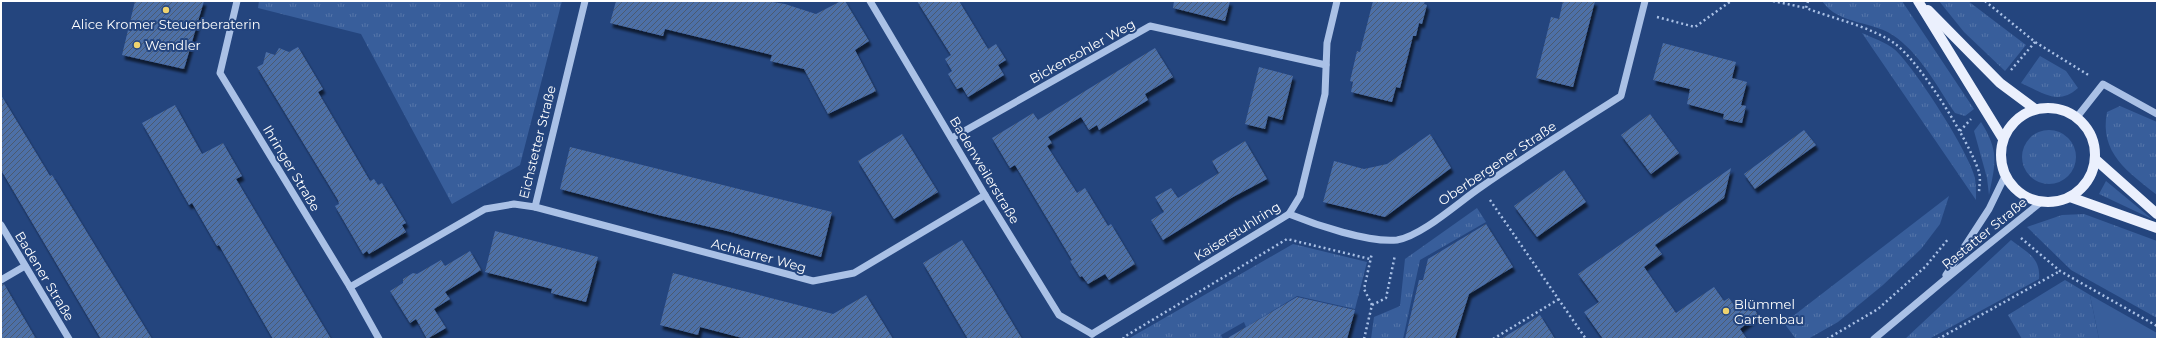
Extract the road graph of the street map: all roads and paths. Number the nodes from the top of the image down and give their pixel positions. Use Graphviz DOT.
graph roads {
  1 [pos="237,1"];
  2 [pos="585,1"];
  3 [pos="870,1"];
  4 [pos="1337,1"];
  5 [pos="1645,1"];
  6 [pos="1731,1"];
  7 [pos="1773,1"];
  8 [pos="1808,1"];
  9 [pos="1918,1"];
  10 [pos="1985,1"];
  11 [pos="1806,8"];
  12 [pos="1643,13"];
  13 [pos="2035,42"];
  14 [pos="1326,65"];
  15 [pos="2000,83"];
  16 [pos="2102,84"];
  17 [pos="2035,109"];
  18 [pos="2157,114"];
  19 [pos="2077,117"];
  20 [pos="952,138"];
  21 [pos="2003,139"];
  22 [pos="2095,158"];
  23 [pos="2005,176"];
  24 [pos="1481,187"];
  25 [pos="985,195"];
  26 [pos="2070,197"];
  27 [pos="2041,202"];
  28 [pos="535,207"];
  29 [pos="1989,209"];
  30 [pos="1289,214"];
  31 [pos="2157,214"];
  32 [pos="1,225"];
  33 [pos="2157,228"];
  34 [pos="2010,229"];
  35 [pos="1376,239"];
  36 [pos="1398,240"];
  37 [pos="1969,241"];
  38 [pos="1370,260"];
  39 [pos="25,266"];
  40 [pos="2060,271"];
  41 [pos="1,280"];
  42 [pos="1942,282"];
  43 [pos="350,287"];
  44 [pos="1559,299"];
  45 [pos="1372,305"];
  46 [pos="2157,326"];
  47 [pos="1091,336"];
  48 [pos="69,339"];
  49 [pos="379,339"];
  50 [pos="1123,339"];
  51 [pos="1364,339"];
  52 [pos="1493,339"];
  53 [pos="1586,339"];
  54 [pos="1828,339"];
  55 [pos="1874,339"];
  56 [pos="1938,339"];
  1 -- 43 [label="street, Ihringer Straße"];
  2 -- 28 [label="street, Eichstetter Straße"];
  3 -- 20 [label="street, Badenweilerstraße"];
  4 -- 14 [label="street, Kaiserstuhlring"];
  5 -- 12 [label="street, Oberbergener Straße"];
  6 -- 12 [label="path"];
  7 -- 11 [label="path"];
  8 -- 11 [label="path"];
  9 -- 15 [label="main road"];
  9 -- 21 [label="main road"];
  10 -- 13 [label="path"];
  11 -- 29 [label="path"];
  12 -- 24 [label="street, Oberbergener Straße"];
  13 -- 15 [label="path"];
  13 -- 16 [label="path"];
  14 -- 20 [label="street, Bickensohler Weg"];
  14 -- 30 [label="street, Kaiserstuhlring"];
  15 -- 17 [label="main road"];
  16 -- 18 [label="street"];
  16 -- 19 [label="street"];
  17 -- 19 [label="main road"];
  17 -- 21 [label="main road"];
  19 -- 22 [label="main road"];
  20 -- 25 [label="street, Badenweilerstraße"];
  21 -- 23 [label="main road"];
  22 -- 26 [label="main road"];
  22 -- 31 [label="main road"];
  23 -- 27 [label="main road"];
  23 -- 29 [label="street, Rastatter Straße"];
  24 -- 36 [label="street, Oberbergener Straße"];
  24 -- 44 [label="path"];
  25 -- 28 [label="street, Achkarrer Weg"];
  25 -- 47 [label="street, Badenweilerstraße"];
  26 -- 27 [label="main road"];
  26 -- 33 [label="main road"];
  27 -- 34 [label="street, Rastatter Straße"];
  28 -- 43 [label="street, Eichstetter Straße"];
  29 -- 37 [label="street, Rastatter Straße"];
  30 -- 35 [label="street, Oberbergener Straße"];
  30 -- 47 [label="street, Kaiserstuhlring"];
  32 -- 39 [label="street, Badener Straße"];
  34 -- 40 [label="path"];
  34 -- 42 [label="street, Rastatter Straße"];
  35 -- 36 [label="street, Oberbergener Straße"];
  35 -- 38 [label="path"];
  36 -- 45 [label="path"];
  37 -- 42 [label="street, Rastatter Straße"];
  37 -- 54 [label="path"];
  38 -- 45 [label="path"];
  38 -- 50 [label="path"];
  39 -- 41 [label="street"];
  39 -- 48 [label="street, Badener Straße"];
  40 -- 46 [label="path"];
  40 -- 56 [label="path"];
  42 -- 55 [label="street, Rastatter Straße"];
  43 -- 49 [label="street, Ihringer Straße"];
  44 -- 52 [label="path"];
  44 -- 53 [label="path"];
  45 -- 51 [label="path"];
}
